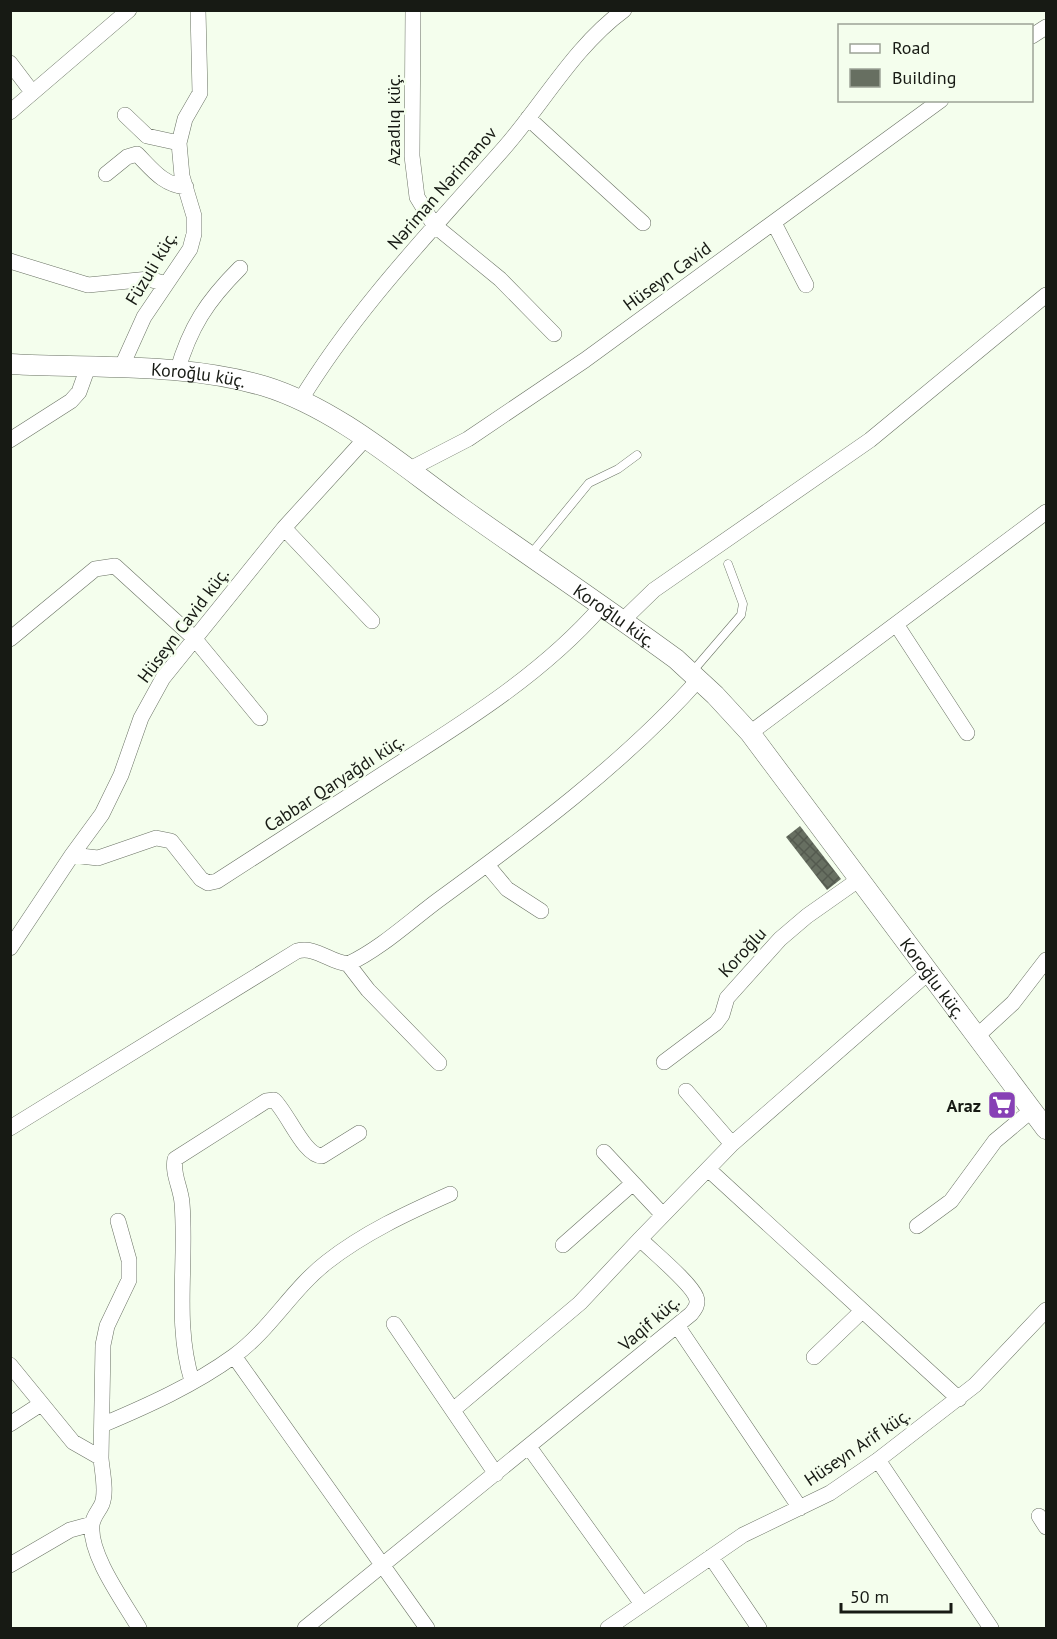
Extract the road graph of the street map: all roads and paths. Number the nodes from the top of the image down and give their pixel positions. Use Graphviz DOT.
graph roads {
  1 [pos="129,10"];
  2 [pos="198,10"];
  3 [pos="413,10"];
  4 [pos="624,10"];
  5 [pos="1047,27"];
  6 [pos="1033,35"];
  7 [pos="10,63"];
  8 [pos="32,92"];
  9 [pos="938,102"];
  10 [pos="10,112"];
  11 [pos="125,115"];
  12 [pos="528,118"];
  13 [pos="179,143"];
  14 [pos="106,174"];
  15 [pos="186,188"];
  16 [pos="643,223"];
  17 [pos="774,223"];
  18 [pos="434,225"];
  19 [pos="10,261"];
  20 [pos="240,268"];
  21 [pos="166,284"];
  22 [pos="806,285"];
  23 [pos="1047,295"];
  24 [pos="554,334"];
  25 [pos="10,364"];
  26 [pos="88,367"];
  27 [pos="121,368"];
  28 [pos="177,372"];
  29 [pos="300,401"];
  30 [pos="365,439"];
  31 [pos="10,440"];
  32 [pos="637,455"];
  33 [pos="408,470"];
  34 [pos="1047,512"];
  35 [pos="284,528"];
  36 [pos="530,556"];
  37 [pos="728,564"];
  38 [pos="601,607"];
  39 [pos="372,621"];
  40 [pos="622,621"];
  41 [pos="896,624"];
  42 [pos="194,638"];
  43 [pos="10,639"];
  44 [pos="695,676"];
  45 [pos="260,718"];
  46 [pos="967,733"];
  47 [pos="750,734"];
  48 [pos="72,855"];
  49 [pos="487,865"];
  50 [pos="861,878"];
  51 [pos="541,910"];
  52 [pos="10,948"];
  53 [pos="1047,960"];
  54 [pos="348,964"];
  55 [pos="929,972"];
  56 [pos="976,1038"];
  57 [pos="664,1062"];
  58 [pos="439,1063"];
  59 [pos="686,1091"];
  60 [pos="1032,1110"];
  61 [pos="10,1128"];
  62 [pos="1047,1129"];
  63 [pos="359,1133"];
  64 [pos="732,1144"];
  65 [pos="604,1152"];
  66 [pos="708,1168"];
  67 [pos="632,1184"];
  68 [pos="450,1194"];
  69 [pos="662,1214"];
  70 [pos="118,1221"];
  71 [pos="917,1226"];
  72 [pos="640,1239"];
  73 [pos="563,1245"];
  74 [pos="1047,1310"];
  75 [pos="862,1311"];
  76 [pos="394,1324"];
  77 [pos="678,1327"];
  78 [pos="234,1356"];
  79 [pos="814,1357"];
  80 [pos="10,1365"];
  81 [pos="192,1381"];
  82 [pos="959,1399"];
  83 [pos="41,1404"];
  84 [pos="453,1410"];
  85 [pos="10,1424"];
  86 [pos="102,1425"];
  87 [pos="529,1447"];
  88 [pos="101,1458"];
  89 [pos="878,1460"];
  90 [pos="496,1474"];
  91 [pos="800,1508"];
  92 [pos="92,1524"];
  93 [pos="711,1557"];
  94 [pos="10,1565"];
  95 [pos="383,1565"];
  96 [pos="642,1604"];
  97 [pos="139,1629"];
  98 [pos="305,1629"];
  99 [pos="427,1629"];
  100 [pos="608,1629"];
  101 [pos="759,1629"];
  102 [pos="991,1629"];
  1 -- 8 [label="street"];
  2 -- 13 [label="street, Füzuli küç."];
  3 -- 18 [label="street, Azadlıq küç."];
  4 -- 12 [label="street, Nəriman Nərimanov"];
  5 -- 6 [label="street"];
  7 -- 8 [label="street"];
  8 -- 10 [label="street"];
  9 -- 17 [label="street, Hüseyn Cavid"];
  11 -- 13 [label="street"];
  12 -- 16 [label="street"];
  12 -- 18 [label="street, Nəriman Nərimanov"];
  13 -- 15 [label="street, Füzuli küç."];
  14 -- 15 [label="street"];
  15 -- 21 [label="street, Füzuli küç."];
  17 -- 22 [label="street"];
  17 -- 33 [label="street, Hüseyn Cavid"];
  18 -- 24 [label="street, Azadlıq küç."];
  18 -- 29 [label="street, Nəriman Nərimanov"];
  19 -- 21 [label="street"];
  20 -- 28 [label="street"];
  21 -- 27 [label="street, Füzuli küç."];
  23 -- 40 [label="street"];
  25 -- 26 [label="street, Koroğlu küç."];
  26 -- 27 [label="street, Koroğlu küç."];
  26 -- 31 [label="street"];
  27 -- 28 [label="street, Koroğlu küç."];
  28 -- 29 [label="street, Koroğlu küç."];
  29 -- 30 [label="street, Koroğlu küç."];
  30 -- 33 [label="street, Koroğlu küç."];
  30 -- 35 [label="street, Hüseyn Cavid küç."];
  32 -- 36 [label="lane"];
  33 -- 36 [label="street, Koroğlu küç."];
  34 -- 41 [label="street"];
  35 -- 39 [label="street"];
  35 -- 42 [label="street, Hüseyn Cavid küç."];
  36 -- 38 [label="street, Koroğlu küç."];
  37 -- 44 [label="lane"];
  38 -- 40 [label="street, Koroğlu küç."];
  38 -- 48 [label="street, Cabbar Qaryağdı küç."];
  40 -- 44 [label="street, Koroğlu küç."];
  41 -- 46 [label="street"];
  41 -- 47 [label="street"];
  42 -- 43 [label="street"];
  42 -- 45 [label="street"];
  42 -- 48 [label="street, Hüseyn Cavid küç."];
  44 -- 47 [label="street, Koroğlu küç."];
  44 -- 49 [label="street"];
  47 -- 50 [label="street, Koroğlu küç."];
  48 -- 52 [label="street, Hüseyn Cavid küç."];
  49 -- 51 [label="street"];
  49 -- 54 [label="street"];
  50 -- 55 [label="street, Koroğlu küç."];
  50 -- 57 [label="street, Koroğlu"];
  53 -- 56 [label="street"];
  54 -- 58 [label="street"];
  54 -- 61 [label="street"];
  55 -- 56 [label="street, Koroğlu küç."];
  55 -- 64 [label="street"];
  56 -- 60 [label="street, Koroğlu küç."];
  59 -- 64 [label="street"];
  60 -- 62 [label="street, Koroğlu küç."];
  60 -- 71 [label="street"];
  63 -- 81 [label="street"];
  64 -- 66 [label="street"];
  65 -- 67 [label="street"];
  66 -- 69 [label="street"];
  66 -- 75 [label="street"];
  67 -- 69 [label="street"];
  67 -- 73 [label="street"];
  68 -- 78 [label="street"];
  69 -- 72 [label="street"];
  70 -- 86 [label="street"];
  72 -- 77 [label="street, Vaqif küç."];
  72 -- 84 [label="street"];
  74 -- 82 [label="street, Hüseyn Arif küç."];
  75 -- 79 [label="street"];
  75 -- 82 [label="street"];
  76 -- 84 [label="street"];
  77 -- 87 [label="street, Vaqif küç."];
  77 -- 91 [label="street"];
  78 -- 81 [label="street"];
  78 -- 95 [label="street"];
  80 -- 83 [label="street"];
  81 -- 86 [label="street"];
  82 -- 89 [label="street, Hüseyn Arif küç."];
  83 -- 85 [label="street"];
  83 -- 88 [label="street"];
  84 -- 90 [label="street"];
  86 -- 88 [label="street"];
  87 -- 90 [label="street, Vaqif küç."];
  87 -- 96 [label="street"];
  88 -- 92 [label="street"];
  89 -- 91 [label="street, Hüseyn Arif küç."];
  89 -- 102 [label="street"];
  90 -- 95 [label="street, Vaqif küç."];
  91 -- 93 [label="street, Hüseyn Arif küç."];
  92 -- 94 [label="street"];
  92 -- 97 [label="street"];
  93 -- 96 [label="street, Hüseyn Arif küç."];
  93 -- 101 [label="street"];
  95 -- 98 [label="street, Vaqif küç."];
  95 -- 99 [label="street"];
  96 -- 100 [label="street, Hüseyn Arif küç."];
}
